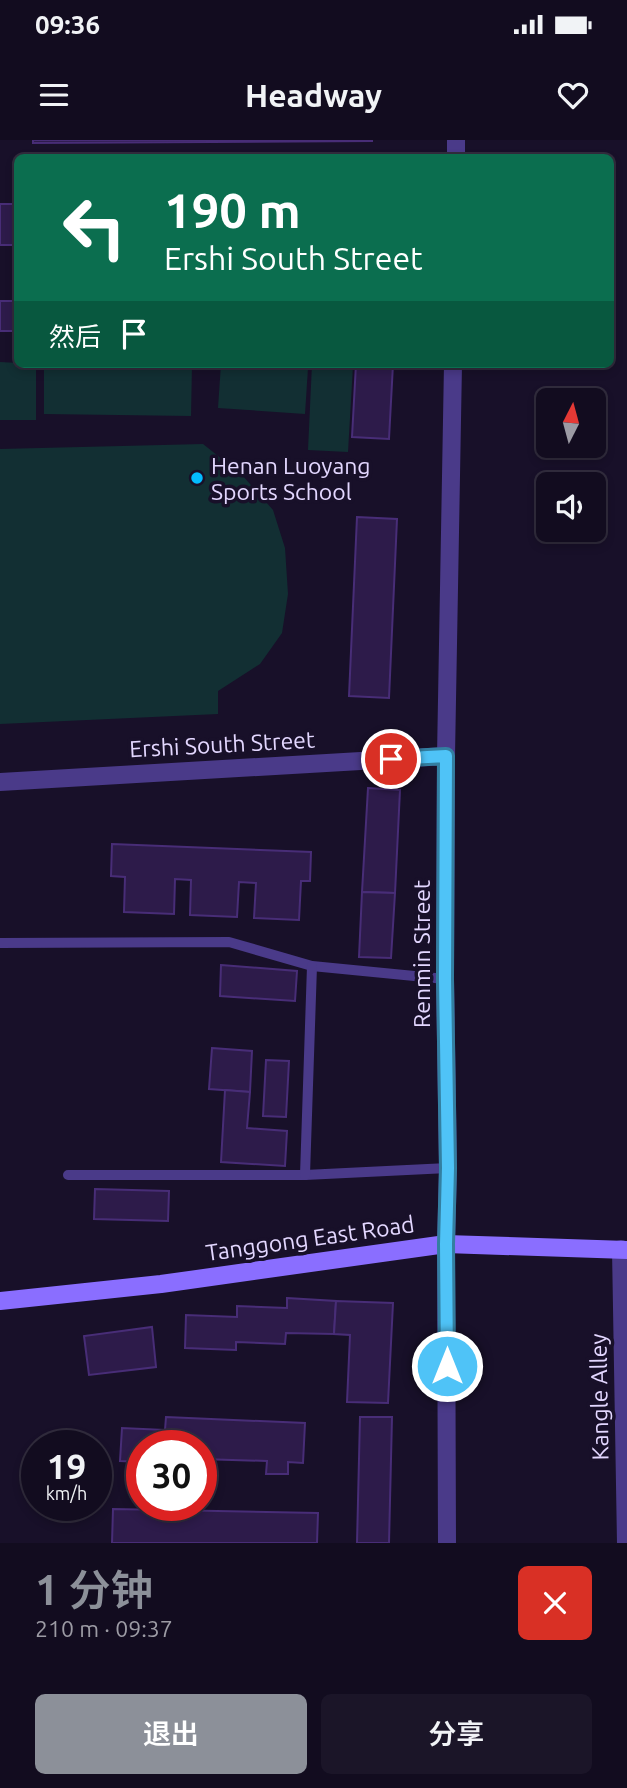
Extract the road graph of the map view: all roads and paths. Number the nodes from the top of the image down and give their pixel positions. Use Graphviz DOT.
graph roads {
  1 [pos="453,368"];
  2 [pos="446,756"];
  3 [pos="0,782"];
  4 [pos="0,943"];
  5 [pos="312,966"];
  6 [pos="445,979"];
  7 [pos="448,1168"];
  8 [pos="68,1175"];
  9 [pos="305,1175"];
  10 [pos="446,1244"];
  11 [pos="624,1250"];
  12 [pos="0,1301"];
  13 [pos="447,1543"];
  14 [pos="625,1543"];
  1 -- 2 [label="street, Renmin Street"];
  2 -- 3 [label="street, Ershi South Street"];
  2 -- 6 [label="street, Renmin Street"];
  4 -- 5 [label="lane"];
  5 -- 6 [label="lane"];
  5 -- 9 [label="lane"];
  6 -- 7 [label="street, Renmin Street"];
  7 -- 9 [label="lane"];
  7 -- 10 [label="street, Renmin Street"];
  8 -- 9 [label="lane"];
  10 -- 11 [label="street, Tanggong East Road"];
  10 -- 12 [label="street, Tanggong East Road"];
  10 -- 13 [label="street, Renmin Street"];
  11 -- 14 [label="street, Kangle Alley"];
}
